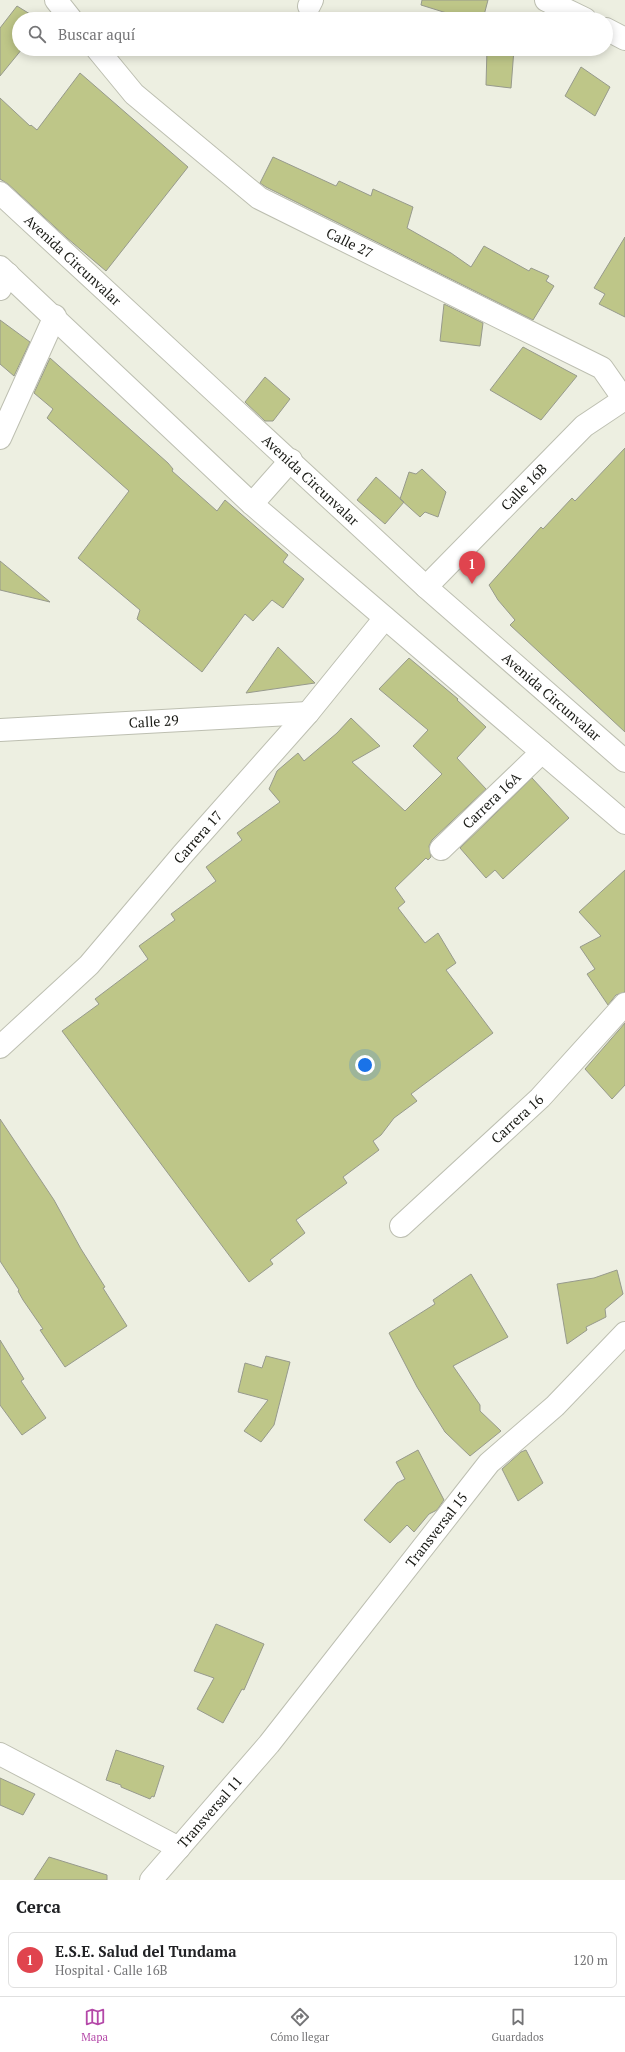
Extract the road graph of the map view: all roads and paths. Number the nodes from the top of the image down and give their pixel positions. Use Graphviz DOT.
graph roads {
  1 [pos="56,0"];
  2 [pos="546,0"];
  3 [pos="65,12"];
  4 [pos="571,12"];
  5 [pos="613,33"];
  6 [pos="625,39"];
  7 [pos="102,56"];
  8 [pos="0,193"];
  9 [pos="3,277"];
  10 [pos="54,316"];
  11 [pos="624,398"];
  12 [pos="0,438"];
  13 [pos="291,460"];
  14 [pos="252,504"];
  15 [pos="426,587"];
  16 [pos="385,618"];
  17 [pos="308,713"];
  18 [pos="0,730"];
  19 [pos="542,752"];
  20 [pos="625,761"];
  21 [pos="625,823"];
  22 [pos="441,849"];
  23 [pos="625,1004"];
  24 [pos="0,1047"];
  25 [pos="401,1226"];
  26 [pos="625,1333"];
  27 [pos="269,1744"];
  28 [pos="0,1754"];
  29 [pos="179,1848"];
  30 [pos="151,1880"];
  1 -- 3 [label="street"];
  2 -- 4 [label="street"];
  5 -- 6 [label="street"];
  7 -- 11 [label="street, Calle 27"];
  8 -- 13 [label="street, Avenida Circunvalar"];
  9 -- 10 [label="street"];
  10 -- 12 [label="street"];
  10 -- 14 [label="street"];
  11 -- 15 [label="street, Calle 16B"];
  13 -- 14 [label="street"];
  13 -- 15 [label="street, Avenida Circunvalar"];
  14 -- 16 [label="street"];
  15 -- 20 [label="street, Avenida Circunvalar"];
  16 -- 17 [label="street, Carrera 17"];
  16 -- 19 [label="street"];
  17 -- 18 [label="street, Calle 29"];
  17 -- 24 [label="street, Carrera 17"];
  19 -- 21 [label="street"];
  19 -- 22 [label="street, Carrera 16A"];
  23 -- 25 [label="street, Carrera 16"];
  26 -- 27 [label="street, Transversal 15"];
  27 -- 29 [label="street, Transversal 11"];
  28 -- 29 [label="street"];
  29 -- 30 [label="street, Transversal 11"];
}
